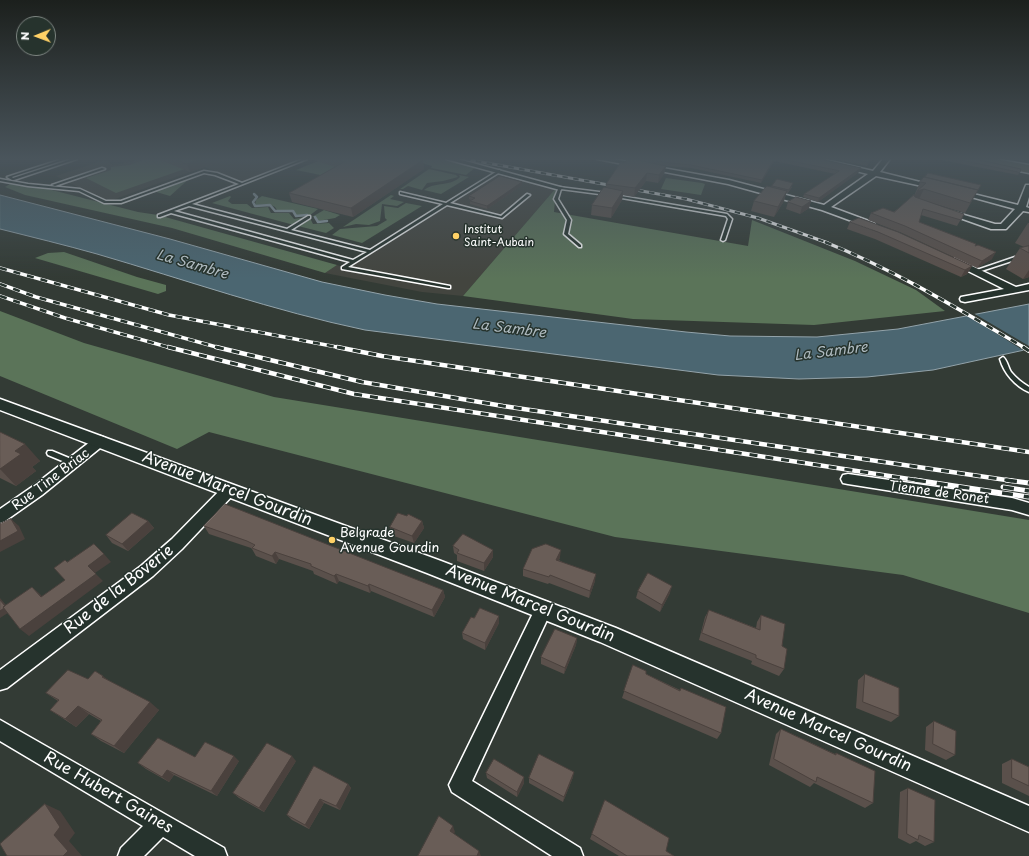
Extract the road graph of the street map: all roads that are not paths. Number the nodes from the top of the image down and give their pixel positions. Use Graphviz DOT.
graph roads {
  1 [pos="99,199"];
  2 [pos="129,199"];
  3 [pos="205,199"];
  4 [pos="426,199"];
  5 [pos="455,199"];
  6 [pos="523,199"];
  7 [pos="556,199"];
  8 [pos="628,199"];
  9 [pos="791,199"];
  10 [pos="837,199"];
  11 [pos="984,199"];
  12 [pos="1027,199"];
  13 [pos="447,204"];
  14 [pos="190,205"];
  15 [pos="824,208"];
  16 [pos="938,209"];
  17 [pos="1025,209"];
  18 [pos="172,212"];
  19 [pos="159,216"];
  20 [pos="310,217"];
  21 [pos="882,229"];
  22 [pos="288,230"];
  23 [pos="723,240"];
  24 [pos="580,246"];
  25 [pos="370,251"];
  26 [pos="1029,256"];
  27 [pos="947,258"];
  28 [pos="354,262"];
  29 [pos="976,271"];
  30 [pos="448,287"];
  31 [pos="1029,287"];
  32 [pos="1015,290"];
  33 [pos="965,299"];
  34 [pos="1003,359"];
  35 [pos="1029,390"];
  36 [pos="0,404"];
  37 [pos="100,442"];
  38 [pos="50,453"];
  39 [pos="74,463"];
  40 [pos="848,479"];
  41 [pos="229,490"];
  42 [pos="1029,509"];
  43 [pos="3,511"];
  44 [pos="544,609"];
  45 [pos="0,681"];
  46 [pos="0,730"];
  47 [pos="1029,819"];
  48 [pos="160,824"];
  49 [pos="129,856"];
  50 [pos="216,856"];
  51 [pos="572,856"];
  1 -- 2 [label="lane"];
  3 -- 14 [label="lane"];
  4 -- 13 [label="lane"];
  5 -- 13 [label="lane"];
  6 -- 13 [label="lane"];
  7 -- 24 [label="lane"];
  8 -- 23 [label="lane"];
  9 -- 15 [label="street"];
  10 -- 15 [label="street"];
  11 -- 17 [label="street"];
  12 -- 17 [label="street"];
  13 -- 25 [label="lane"];
  14 -- 18 [label="lane"];
  14 -- 22 [label="lane"];
  15 -- 21 [label="street"];
  16 -- 17 [label="street"];
  18 -- 19 [label="lane"];
  18 -- 28 [label="lane"];
  20 -- 22 [label="lane"];
  22 -- 25 [label="lane"];
  25 -- 28 [label="lane"];
  26 -- 29 [label="lane"];
  27 -- 29 [label="street"];
  28 -- 30 [label="lane"];
  29 -- 32 [label="street"];
  31 -- 32 [label="street"];
  32 -- 33 [label="street"];
  34 -- 35 [label="lane"];
  36 -- 37 [label="street, Avenue Marcel Gourdin"];
  37 -- 39 [label="street, Rue Tine Briac"];
  37 -- 41 [label="street, Avenue Marcel Gourdin"];
  38 -- 39 [label="lane"];
  39 -- 43 [label="street, Rue Tine Briac"];
  40 -- 42 [label="street, Tienne de Ronet"];
  41 -- 44 [label="street, Avenue Marcel Gourdin"];
  41 -- 45 [label="street, Rue de la Boverie"];
  44 -- 47 [label="street, Avenue Marcel Gourdin"];
  44 -- 51 [label="street"];
  46 -- 48 [label="street, Rue Hubert Gaines"];
  48 -- 49 [label="street"];
  48 -- 50 [label="street, Rue Hubert Gaines"];
}
